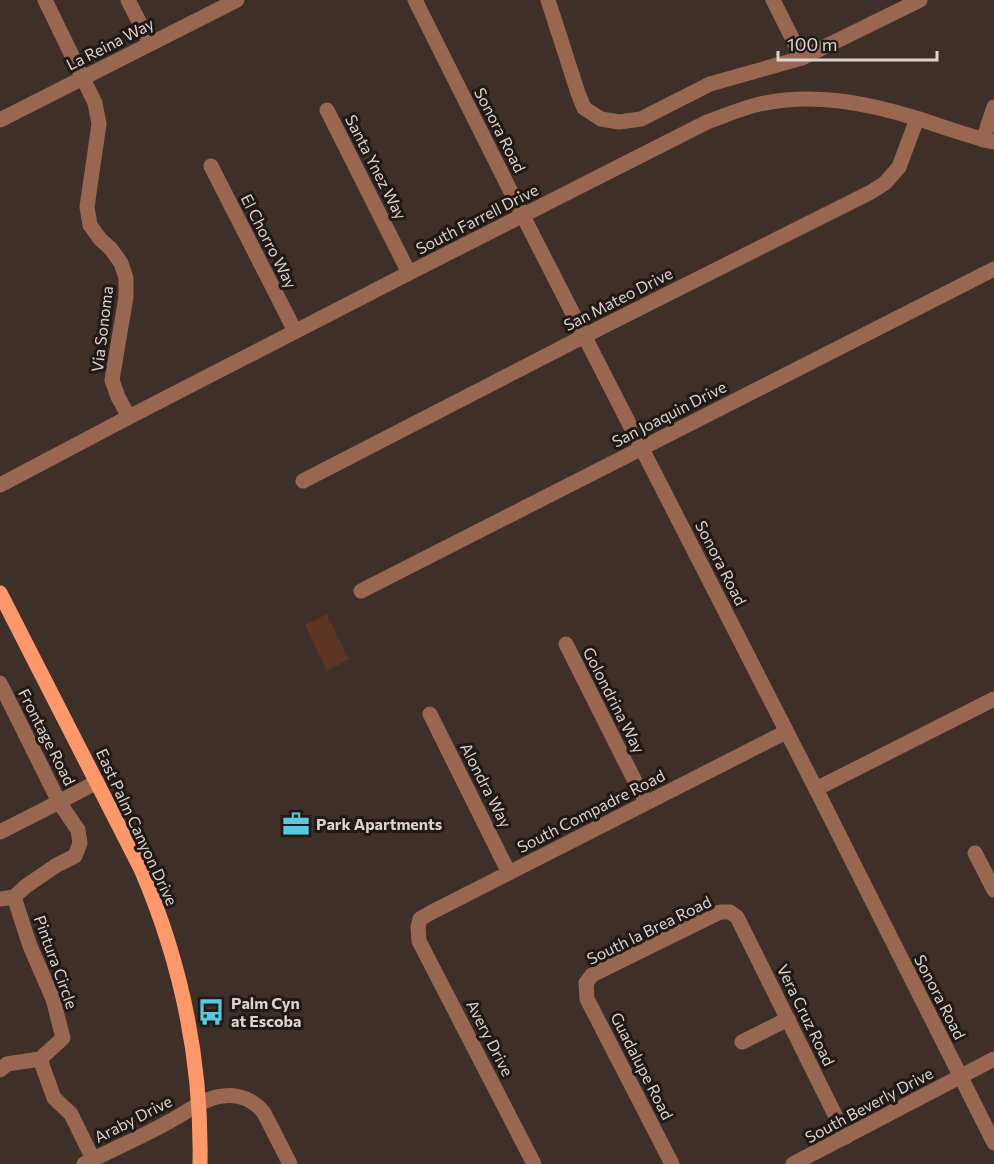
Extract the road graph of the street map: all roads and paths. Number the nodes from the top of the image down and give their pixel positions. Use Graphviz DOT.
graph roads {
  1 [pos="45,0"];
  2 [pos="128,0"];
  3 [pos="237,0"];
  4 [pos="415,0"];
  5 [pos="548,0"];
  6 [pos="773,0"];
  7 [pos="920,0"];
  8 [pos="150,43"];
  9 [pos="802,58"];
  10 [pos="83,78"];
  11 [pos="994,107"];
  12 [pos="327,110"];
  13 [pos="917,119"];
  14 [pos="0,120"];
  15 [pos="989,141"];
  16 [pos="211,166"];
  17 [pos="523,216"];
  18 [pos="994,269"];
  19 [pos="409,273"];
  20 [pos="295,331"];
  21 [pos="585,336"];
  22 [pos="129,417"];
  23 [pos="642,447"];
  24 [pos="303,481"];
  25 [pos="0,485"];
  26 [pos="360,591"];
  27 [pos="0,593"];
  28 [pos="566,644"];
  29 [pos="0,683"];
  30 [pos="994,699"];
  31 [pos="430,714"];
  32 [pos="786,732"];
  33 [pos="97,782"];
  34 [pos="816,789"];
  35 [pos="60,802"];
  36 [pos="646,803"];
  37 [pos="0,832"];
  38 [pos="975,853"];
  39 [pos="509,873"];
  40 [pos="994,890"];
  41 [pos="7,898"];
  42 [pos="730,912"];
  43 [pos="418,927"];
  44 [pos="586,983"];
  45 [pos="788,1019"];
  46 [pos="742,1042"];
  47 [pos="40,1059"];
  48 [pos="994,1059"];
  49 [pos="0,1070"];
  50 [pos="960,1077"];
  51 [pos="198,1105"];
  52 [pos="846,1137"];
  53 [pos="994,1143"];
  54 [pos="89,1162"];
  55 [pos="200,1164"];
  56 [pos="290,1164"];
  57 [pos="534,1164"];
  58 [pos="672,1164"];
  59 [pos="793,1164"];
  1 -- 10 [label="street, Via Sonoma"];
  2 -- 8 [label="street"];
  3 -- 8 [label="street, La Reina Way"];
  4 -- 17 [label="street, Sonora Road"];
  5 -- 9 [label="street"];
  6 -- 9 [label="street"];
  7 -- 9 [label="street"];
  8 -- 10 [label="street, La Reina Way"];
  10 -- 14 [label="street, La Reina Way"];
  10 -- 22 [label="street, Via Sonoma"];
  11 -- 15 [label="street"];
  12 -- 19 [label="street, Santa Ynez Way"];
  13 -- 15 [label="street, South Farrell Drive"];
  13 -- 17 [label="street, South Farrell Drive"];
  13 -- 21 [label="street, San Mateo Drive"];
  16 -- 20 [label="street, El Chorro Way"];
  17 -- 19 [label="street, South Farrell Drive"];
  17 -- 21 [label="street, Sonora Road"];
  18 -- 23 [label="street, San Joaquin Drive"];
  19 -- 20 [label="street, South Farrell Drive"];
  20 -- 22 [label="street, South Farrell Drive"];
  21 -- 23 [label="street, Sonora Road"];
  21 -- 24 [label="street, San Mateo Drive"];
  22 -- 25 [label="street, South Farrell Drive"];
  23 -- 26 [label="street, San Joaquin Drive"];
  23 -- 32 [label="street, Sonora Road"];
  27 -- 33 [label="main road, East Palm Canyon Drive"];
  28 -- 36 [label="street, Golondrina Way"];
  29 -- 35 [label="street, Frontage Road"];
  30 -- 34 [label="street"];
  31 -- 39 [label="street, Alondra Way"];
  32 -- 34 [label="street, Sonora Road"];
  32 -- 36 [label="street, South Compadre Road"];
  33 -- 35 [label="street, Frontage Road"];
  33 -- 51 [label="main road, East Palm Canyon Drive"];
  34 -- 50 [label="street, Sonora Road"];
  35 -- 37 [label="street"];
  35 -- 41 [label="street, Pintura Circle"];
  36 -- 39 [label="street, South Compadre Road"];
  38 -- 40 [label="street"];
  39 -- 43 [label="street, South Compadre Road"];
  41 -- 47 [label="street, Pintura Circle"];
  42 -- 44 [label="street, South la Brea Road"];
  42 -- 45 [label="street, Vera Cruz Road"];
  43 -- 57 [label="street, Avery Drive"];
  44 -- 58 [label="street, Guadalupe Road"];
  45 -- 46 [label="street"];
  45 -- 52 [label="street, Vera Cruz Road"];
  47 -- 49 [label="street"];
  47 -- 54 [label="street"];
  48 -- 50 [label="street, South Beverly Drive"];
  50 -- 52 [label="street, South Beverly Drive"];
  50 -- 53 [label="street, Sonora Road"];
  51 -- 54 [label="street, Araby Drive"];
  51 -- 55 [label="main road, East Palm Canyon Drive"];
  51 -- 56 [label="street, Araby Drive"];
  52 -- 59 [label="street, South Beverly Drive"];
}
